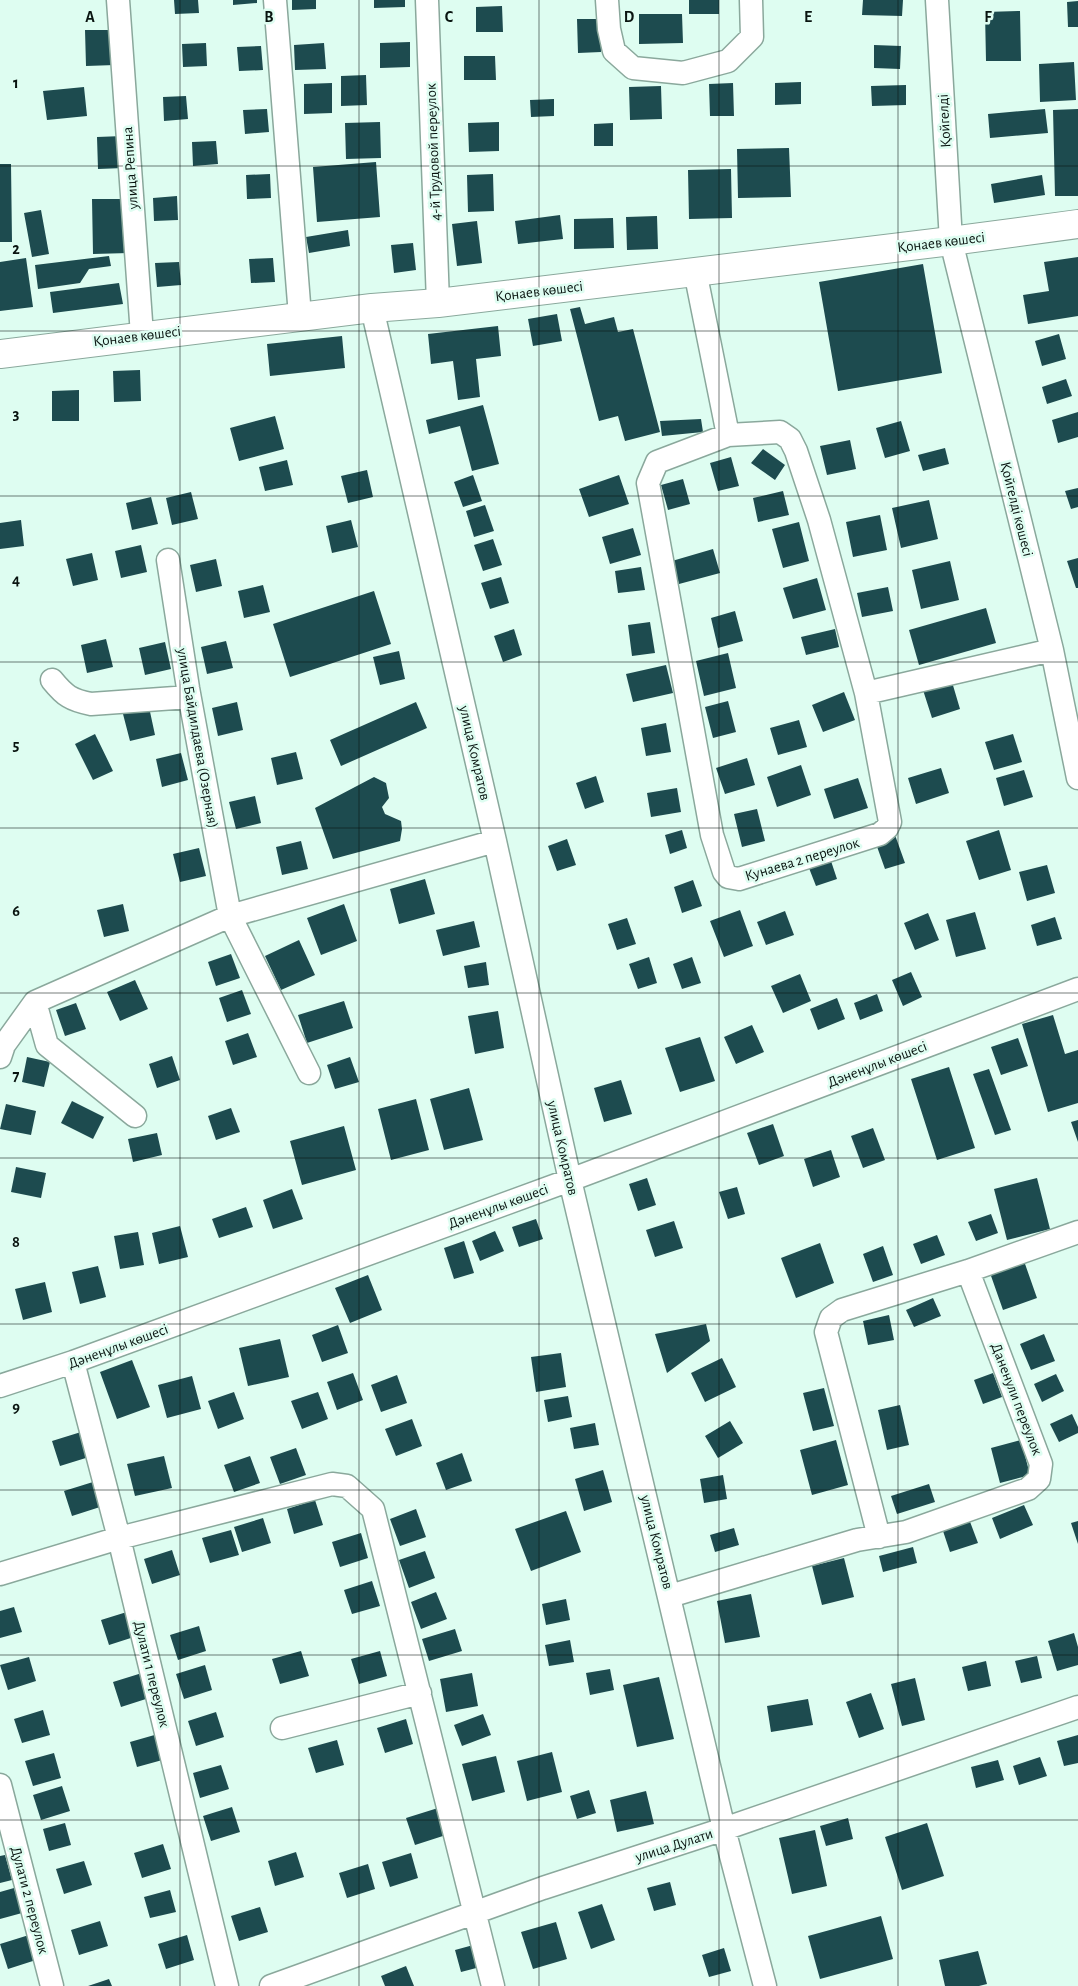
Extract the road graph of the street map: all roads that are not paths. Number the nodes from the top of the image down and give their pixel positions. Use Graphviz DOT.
graph roads {
  1 [pos="118,0"];
  2 [pos="275,0"];
  3 [pos="427,0"];
  4 [pos="607,0"];
  5 [pos="751,0"];
  6 [pos="937,0"];
  7 [pos="1078,224"];
  8 [pos="951,241"];
  9 [pos="695,271"];
  10 [pos="438,303"];
  11 [pos="372,308"];
  12 [pos="300,316"];
  13 [pos="142,335"];
  14 [pos="0,354"];
  15 [pos="728,435"];
  16 [pos="168,560"];
  17 [pos="1052,650"];
  18 [pos="52,680"];
  19 [pos="866,693"];
  20 [pos="189,697"];
  21 [pos="1078,778"];
  22 [pos="496,841"];
  23 [pos="230,916"];
  24 [pos="1078,989"];
  25 [pos="35,1002"];
  26 [pos="0,1057"];
  27 [pos="309,1073"];
  28 [pos="136,1116"];
  29 [pos="570,1180"];
  30 [pos="1078,1232"];
  31 [pos="968,1271"];
  32 [pos="73,1362"];
  33 [pos="0,1386"];
  34 [pos="879,1537"];
  35 [pos="119,1538"];
  36 [pos="0,1574"];
  37 [pos="670,1596"];
  38 [pos="420,1693"];
  39 [pos="1078,1707"];
  40 [pos="282,1728"];
  41 [pos="0,1785"];
  42 [pos="724,1829"];
  43 [pos="476,1913"];
  44 [pos="52,1986"];
  45 [pos="227,1986"];
  46 [pos="271,1986"];
  47 [pos="494,1986"];
  48 [pos="765,1986"];
  1 -- 13 [label="street, улица Репина"];
  2 -- 12 [label="street"];
  3 -- 10 [label="street, 4-й Трудовой переулок"];
  4 -- 5 [label="street"];
  6 -- 8 [label="street, Қойгелді"];
  7 -- 8 [label="main road, Қонаев көшесі"];
  8 -- 9 [label="main road, Қонаев көшесі"];
  8 -- 17 [label="street, Қойгелді көшесі"];
  9 -- 10 [label="main road, Қонаев көшесі"];
  9 -- 15 [label="street"];
  10 -- 11 [label="main road, Қонаев көшесі"];
  11 -- 12 [label="main road, Қонаев көшесі"];
  11 -- 22 [label="street, улица Комратов"];
  12 -- 13 [label="main road, Қонаев көшесі"];
  13 -- 14 [label="main road, Қонаев көшесі"];
  15 -- 19 [label="street, Кунаева 2 переулок"];
  15 -- 19 [label="street, Кунаева 2 переулок"];
  16 -- 20 [label="street, улица Байдилдаева (Озерная)"];
  17 -- 19 [label="street"];
  17 -- 21 [label="street, Қойгелді көшесі"];
  18 -- 20 [label="street"];
  20 -- 23 [label="street, улица Байдилдаева (Озерная)"];
  22 -- 23 [label="street"];
  22 -- 29 [label="street, улица Комратов"];
  23 -- 25 [label="street"];
  23 -- 27 [label="street, улица Байдилдаева (Озерная)"];
  24 -- 29 [label="street, Дәненұлы көшесі"];
  25 -- 26 [label="street"];
  25 -- 28 [label="street"];
  29 -- 32 [label="street, Дәненұлы көшесі"];
  29 -- 37 [label="street, улица Комратов"];
  30 -- 31 [label="street"];
  31 -- 34 [label="street"];
  31 -- 34 [label="street, Даненули переулок"];
  32 -- 33 [label="street, Дәненұлы көшесі"];
  32 -- 35 [label="street, Дулати 1 переулок"];
  34 -- 37 [label="street, Даненули переулок"];
  35 -- 36 [label="street"];
  35 -- 38 [label="street"];
  35 -- 45 [label="street, Дулати 1 переулок"];
  37 -- 42 [label="street, улица Комратов"];
  38 -- 40 [label="street"];
  38 -- 43 [label="street"];
  39 -- 42 [label="street, улица Дулати"];
  41 -- 44 [label="street, Дулати 2 переулок"];
  42 -- 43 [label="street, улица Дулати"];
  42 -- 48 [label="street, улица Комратов"];
  43 -- 46 [label="street, улица Дулати"];
  43 -- 47 [label="street"];
}
